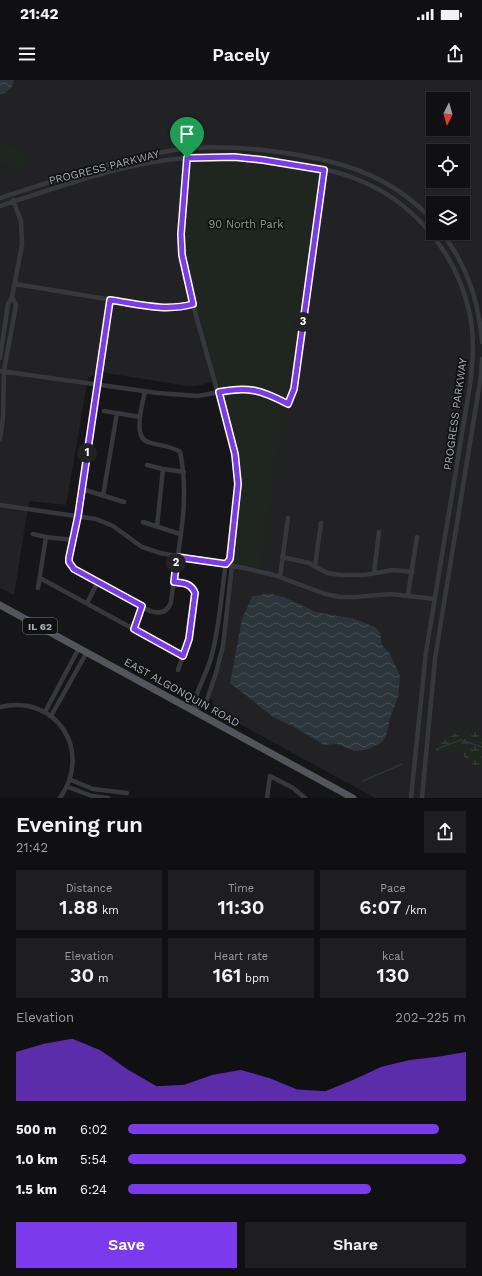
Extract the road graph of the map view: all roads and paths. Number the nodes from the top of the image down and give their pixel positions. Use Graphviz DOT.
graph roads {
  1 [pos="188,148"];
  2 [pos="187,158"];
  3 [pos="324,170"];
  4 [pos="11,194"];
  5 [pos="0,198"];
  6 [pos="14,202"];
  7 [pos="0,206"];
  8 [pos="426,214"];
  9 [pos="448,240"];
  10 [pos="15,284"];
  11 [pos="12,297"];
  12 [pos="110,300"];
  13 [pos="193,304"];
  14 [pos="482,342"];
  15 [pos="0,358"];
  16 [pos="482,359"];
  17 [pos="2,371"];
  18 [pos="96,383"];
  19 [pos="145,390"];
  20 [pos="219,392"];
  21 [pos="104,411"];
  22 [pos="117,413"];
  23 [pos="140,417"];
  24 [pos="0,439"];
  25 [pos="460,441"];
  26 [pos="470,442"];
  27 [pos="147,465"];
  28 [pos="163,469"];
  29 [pos="184,472"];
  30 [pos="82,489"];
  31 [pos="103,496"];
  32 [pos="124,502"];
  33 [pos="0,505"];
  34 [pos="78,516"];
  35 [pos="288,518"];
  36 [pos="143,522"];
  37 [pos="321,524"];
  38 [pos="158,526"];
  39 [pos="379,532"];
  40 [pos="33,534"];
  41 [pos="180,534"];
  42 [pos="46,537"];
  43 [pos="417,537"];
  44 [pos="73,540"];
  45 [pos="177,557"];
  46 [pos="282,557"];
  47 [pos="230,559"];
  48 [pos="226,564"];
  49 [pos="232,565"];
  50 [pos="315,566"];
  51 [pos="412,572"];
  52 [pos="374,573"];
  53 [pos="280,577"];
  54 [pos="40,578"];
  55 [pos="98,582"];
  56 [pos="174,582"];
  57 [pos="38,588"];
  58 [pos="408,595"];
  59 [pos="434,599"];
  60 [pos="87,603"];
  61 [pos="0,605"];
  62 [pos="142,606"];
  63 [pos="134,629"];
  64 [pos="79,648"];
  65 [pos="87,652"];
  66 [pos="183,656"];
  67 [pos="178,670"];
  68 [pos="0,707"];
  69 [pos="193,710"];
  70 [pos="45,712"];
  71 [pos="51,716"];
  72 [pos="71,780"];
  73 [pos="68,787"];
  74 [pos="127,793"];
  75 [pos="60,798"];
  76 [pos="108,798"];
  77 [pos="267,798"];
  78 [pos="305,798"];
  79 [pos="353,798"];
  80 [pos="410,798"];
  81 [pos="422,798"];
  1 -- 2 [label="street"];
  1 -- 4 [label="street, PROGRESS PARKWAY"];
  1 -- 8 [label="street, PROGRESS PARKWAY"];
  2 -- 3 [label="street, PROGRESS PARKWAY"];
  2 -- 6 [label="street, PROGRESS PARKWAY"];
  2 -- 13 [label="street"];
  3 -- 20 [label="street"];
  3 -- 25 [label="street, PROGRESS PARKWAY"];
  4 -- 5 [label="street, PROGRESS PARKWAY"];
  4 -- 6 [label="street"];
  6 -- 7 [label="street, PROGRESS PARKWAY"];
  6 -- 10 [label="street"];
  9 -- 14 [label="street"];
  10 -- 11 [label="street"];
  10 -- 12 [label="street"];
  11 -- 15 [label="street"];
  11 -- 17 [label="street"];
  12 -- 13 [label="street"];
  12 -- 18 [label="street"];
  13 -- 20 [label="street"];
  16 -- 26 [label="street, PROGRESS PARKWAY"];
  17 -- 18 [label="street"];
  17 -- 24 [label="street"];
  18 -- 19 [label="street"];
  18 -- 30 [label="street"];
  19 -- 20 [label="street"];
  19 -- 23 [label="street"];
  20 -- 47 [label="street"];
  21 -- 22 [label="street"];
  22 -- 23 [label="street"];
  22 -- 31 [label="street"];
  23 -- 29 [label="street"];
  25 -- 26 [label="street"];
  25 -- 59 [label="street, PROGRESS PARKWAY"];
  26 -- 81 [label="street, PROGRESS PARKWAY"];
  27 -- 28 [label="street"];
  28 -- 29 [label="street"];
  28 -- 38 [label="street"];
  29 -- 41 [label="street"];
  30 -- 31 [label="street"];
  30 -- 34 [label="street"];
  31 -- 32 [label="street"];
  33 -- 34 [label="street"];
  34 -- 44 [label="street"];
  34 -- 45 [label="street"];
  35 -- 46 [label="street"];
  36 -- 38 [label="street"];
  37 -- 50 [label="street"];
  38 -- 41 [label="street"];
  39 -- 52 [label="street"];
  40 -- 42 [label="street"];
  41 -- 45 [label="street"];
  42 -- 44 [label="street"];
  42 -- 54 [label="street"];
  43 -- 51 [label="street"];
  44 -- 55 [label="street"];
  45 -- 48 [label="street"];
  45 -- 56 [label="street"];
  46 -- 50 [label="street"];
  46 -- 53 [label="street"];
  47 -- 48 [label="street"];
  47 -- 49 [label="street"];
  48 -- 49 [label="street"];
  48 -- 69 [label="street"];
  49 -- 53 [label="street"];
  49 -- 69 [label="street"];
  50 -- 52 [label="street"];
  51 -- 52 [label="street"];
  51 -- 58 [label="street"];
  53 -- 58 [label="street"];
  54 -- 57 [label="street"];
  54 -- 60 [label="street"];
  55 -- 60 [label="street"];
  55 -- 62 [label="street"];
  56 -- 62 [label="street"];
  56 -- 66 [label="street"];
  58 -- 59 [label="street"];
  59 -- 80 [label="street, PROGRESS PARKWAY"];
  60 -- 63 [label="street"];
  61 -- 64 [label="main road, EAST ALGONQUIN ROAD / IL 62"];
  62 -- 63 [label="street"];
  63 -- 66 [label="street"];
  64 -- 65 [label="main road, EAST ALGONQUIN ROAD / IL 62"];
  64 -- 70 [label="street"];
  65 -- 69 [label="main road, EAST ALGONQUIN ROAD / IL 62"];
  65 -- 71 [label="street"];
  66 -- 67 [label="street"];
  68 -- 70 [label="street"];
  69 -- 79 [label="main road, EAST ALGONQUIN ROAD / IL 62"];
  70 -- 71 [label="street"];
  71 -- 72 [label="street"];
  72 -- 73 [label="street"];
  72 -- 74 [label="street"];
  73 -- 75 [label="street"];
  73 -- 76 [label="street"];
  77 -- 78 [label="street"];
}
